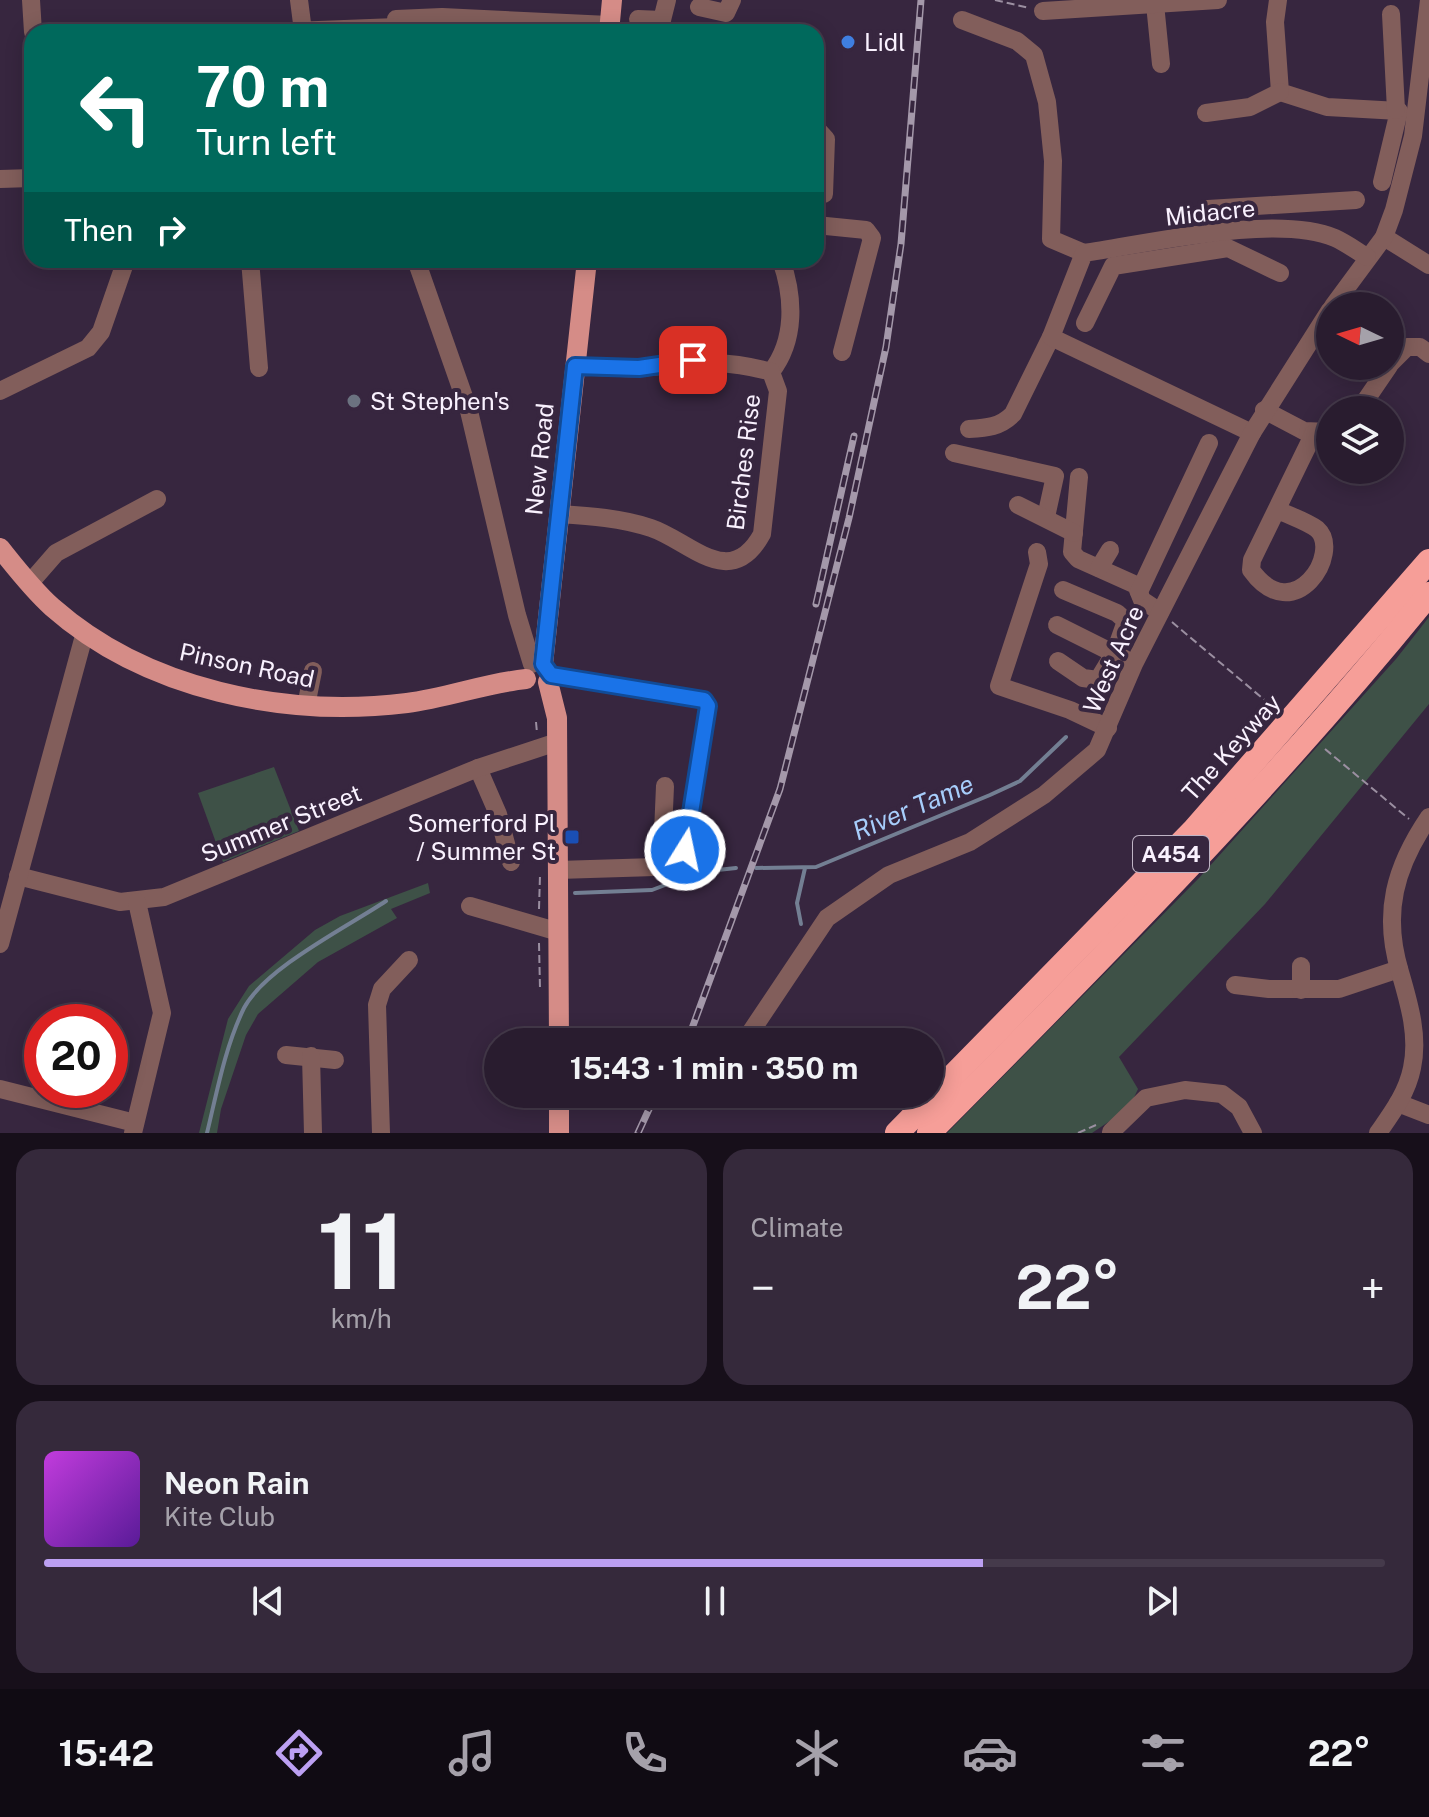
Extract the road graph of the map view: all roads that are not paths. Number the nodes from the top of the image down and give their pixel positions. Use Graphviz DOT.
graph roads {
  1 [pos="31,0"];
  2 [pos="299,0"];
  3 [pos="392,0"];
  4 [pos="612,0"];
  5 [pos="667,0"];
  6 [pos="732,0"];
  7 [pos="1218,0"];
  8 [pos="1278,0"];
  9 [pos="1429,0"];
  10 [pos="700,4"];
  11 [pos="1155,4"];
  12 [pos="1043,11"];
  13 [pos="1391,14"];
  14 [pos="638,19"];
  15 [pos="962,20"];
  16 [pos="32,24"];
  17 [pos="302,24"];
  18 [pos="396,24"];
  19 [pos="406,24"];
  20 [pos="548,24"];
  21 [pos="609,24"];
  22 [pos="1161,64"];
  23 [pos="1280,92"];
  24 [pos="1404,111"];
  25 [pos="1206,113"];
  26 [pos="824,137"];
  27 [pos="24,178"];
  28 [pos="0,179"];
  29 [pos="1382,182"];
  30 [pos="824,194"];
  31 [pos="1356,200"];
  32 [pos="1287,204"];
  33 [pos="1208,209"];
  34 [pos="824,226"];
  35 [pos="1286,229"];
  36 [pos="1384,237"];
  37 [pos="1227,240"];
  38 [pos="1084,253"];
  39 [pos="1367,257"];
  40 [pos="1427,260"];
  41 [pos="123,268"];
  42 [pos="251,268"];
  43 [pos="419,268"];
  44 [pos="586,268"];
  45 [pos="784,268"];
  46 [pos="1280,273"];
  47 [pos="1342,292"];
  48 [pos="1085,323"];
  49 [pos="1316,331"];
  50 [pos="1051,337"];
  51 [pos="1404,350"];
  52 [pos="842,352"];
  53 [pos="1429,354"];
  54 [pos="575,366"];
  55 [pos="259,368"];
  56 [pos="771,372"];
  57 [pos="0,391"];
  58 [pos="1264,410"];
  59 [pos="969,429"];
  60 [pos="1316,430"];
  61 [pos="1252,433"];
  62 [pos="1209,443"];
  63 [pos="1316,443"];
  64 [pos="954,453"];
  65 [pos="1079,477"];
  66 [pos="157,499"];
  67 [pos="1018,505"];
  68 [pos="1278,510"];
  69 [pos="559,514"];
  70 [pos="1046,517"];
  71 [pos="1074,533"];
  72 [pos="0,548"];
  73 [pos="1110,550"];
  74 [pos="1037,552"];
  75 [pos="1429,561"];
  76 [pos="1099,568"];
  77 [pos="29,584"];
  78 [pos="1063,590"];
  79 [pos="1139,592"];
  80 [pos="1429,594"];
  81 [pos="1160,612"];
  82 [pos="1057,625"];
  83 [pos="85,632"];
  84 [pos="1115,652"];
  85 [pos="1058,661"];
  86 [pos="1134,664"];
  87 [pos="313,671"];
  88 [pos="539,675"];
  89 [pos="306,706"];
  90 [pos="1108,728"];
  91 [pos="550,730"];
  92 [pos="478,768"];
  93 [pos="665,786"];
  94 [pos="1421,820"];
  95 [pos="685,850"];
  96 [pos="511,862"];
  97 [pos="549,868"];
  98 [pos="18,876"];
  99 [pos="137,902"];
  100 [pos="470,906"];
  101 [pos="549,929"];
  102 [pos="0,944"];
  103 [pos="409,960"];
  104 [pos="1301,966"];
  105 [pos="1399,969"];
  106 [pos="1235,985"];
  107 [pos="1301,990"];
  108 [pos="558,1028"];
  109 [pos="753,1028"];
  110 [pos="286,1055"];
  111 [pos="311,1056"];
  112 [pos="335,1060"];
  113 [pos="0,1089"];
  114 [pos="1398,1103"];
  115 [pos="559,1108"];
  116 [pos="1429,1115"];
  117 [pos="134,1128"];
  118 [pos="1111,1132"];
  119 [pos="313,1133"];
  120 [pos="381,1133"];
  121 [pos="559,1133"];
  122 [pos="897,1133"];
  123 [pos="929,1133"];
  124 [pos="1253,1133"];
  125 [pos="1378,1133"];
  1 -- 16 [label="street"];
  2 -- 17 [label="street"];
  3 -- 18 [label="street"];
  4 -- 21 [label="main road"];
  5 -- 10 [label="street"];
  5 -- 14 [label="street"];
  6 -- 10 [label="street"];
  7 -- 11 [label="street"];
  8 -- 23 [label="street"];
  9 -- 24 [label="street"];
  11 -- 12 [label="street"];
  11 -- 22 [label="street"];
  13 -- 24 [label="street"];
  15 -- 38 [label="street"];
  19 -- 20 [label="street"];
  23 -- 24 [label="street"];
  23 -- 25 [label="street"];
  24 -- 29 [label="street"];
  24 -- 36 [label="street"];
  26 -- 30 [label="street"];
  27 -- 28 [label="street"];
  31 -- 32 [label="street"];
  32 -- 33 [label="street"];
  32 -- 35 [label="street"];
  34 -- 52 [label="street"];
  35 -- 37 [label="street, Midacre"];
  35 -- 39 [label="street, Midacre"];
  36 -- 39 [label="street, West Acre"];
  36 -- 40 [label="street"];
  37 -- 38 [label="street, Midacre"];
  37 -- 46 [label="street"];
  37 -- 48 [label="street"];
  38 -- 50 [label="street"];
  39 -- 47 [label="street, West Acre"];
  41 -- 57 [label="street"];
  42 -- 55 [label="street"];
  43 -- 88 [label="street"];
  44 -- 54 [label="main road, New Road"];
  45 -- 56 [label="street"];
  49 -- 58 [label="street, West Acre"];
  50 -- 59 [label="street"];
  50 -- 61 [label="street"];
  51 -- 53 [label="street"];
  54 -- 56 [label="street, Birches Rise"];
  54 -- 69 [label="main road, New Road"];
  56 -- 69 [label="street, Birches Rise"];
  58 -- 60 [label="street"];
  58 -- 61 [label="street, West Acre"];
  61 -- 81 [label="street, West Acre"];
  62 -- 79 [label="street"];
  63 -- 68 [label="street"];
  64 -- 70 [label="street"];
  65 -- 71 [label="street"];
  66 -- 77 [label="street"];
  67 -- 70 [label="street"];
  68 -- 68 [label="street"];
  69 -- 88 [label="main road, New Road"];
  70 -- 71 [label="street"];
  71 -- 76 [label="street"];
  72 -- 77 [label="main road, Pinson Road"];
  73 -- 76 [label="street"];
  74 -- 90 [label="street"];
  75 -- 122 [label="highway, The Keyway / A454"];
  76 -- 79 [label="street"];
  77 -- 83 [label="main road, Pinson Road"];
  78 -- 84 [label="street"];
  79 -- 81 [label="street"];
  80 -- 123 [label="highway, The Keyway / A454"];
  81 -- 86 [label="street, West Acre"];
  82 -- 84 [label="street"];
  83 -- 89 [label="main road, Pinson Road"];
  83 -- 98 [label="street"];
  84 -- 85 [label="street"];
  84 -- 86 [label="street"];
  86 -- 90 [label="street, West Acre"];
  87 -- 89 [label="street"];
  88 -- 89 [label="main road, Pinson Road"];
  88 -- 91 [label="main road"];
  88 -- 95 [label="street"];
  90 -- 109 [label="street, West Acre"];
  91 -- 92 [label="street, Summer Street"];
  91 -- 97 [label="main road"];
  92 -- 96 [label="street"];
  92 -- 99 [label="street, Summer Street"];
  93 -- 97 [label="street"];
  94 -- 105 [label="street"];
  97 -- 101 [label="main road"];
  98 -- 99 [label="street, Summer Street"];
  98 -- 102 [label="street"];
  99 -- 117 [label="street"];
  100 -- 101 [label="street"];
  101 -- 108 [label="main road"];
  103 -- 120 [label="street"];
  104 -- 107 [label="street"];
  105 -- 107 [label="street"];
  105 -- 114 [label="street"];
  106 -- 107 [label="street"];
  110 -- 111 [label="street"];
  111 -- 112 [label="street"];
  111 -- 119 [label="street"];
  113 -- 117 [label="street"];
  114 -- 116 [label="street"];
  114 -- 125 [label="street"];
  115 -- 121 [label="main road"];
  118 -- 124 [label="street"];
}
